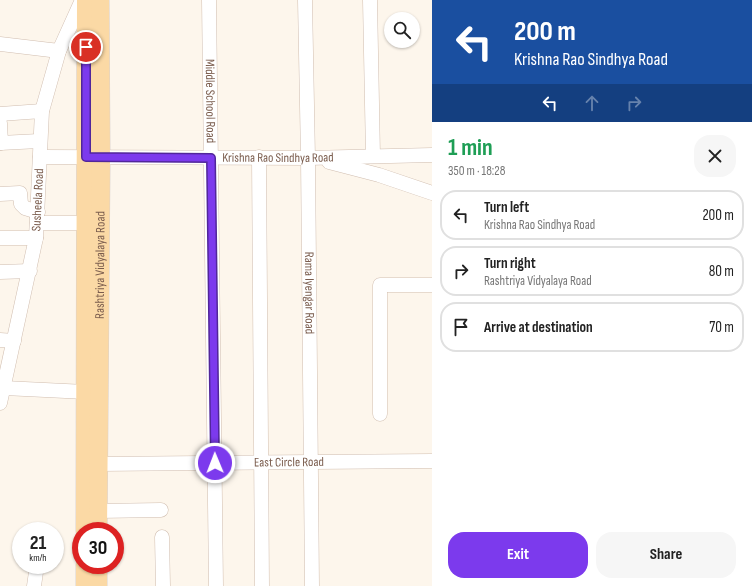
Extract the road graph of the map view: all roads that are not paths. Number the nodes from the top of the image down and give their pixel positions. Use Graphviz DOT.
graph roads {
  1 [pos="82,0"];
  2 [pos="86,0"];
  3 [pos="100,0"];
  4 [pos="209,0"];
  5 [pos="305,0"];
  6 [pos="370,0"];
  7 [pos="0,44"];
  8 [pos="59,51"];
  9 [pos="42,111"];
  10 [pos="0,114"];
  11 [pos="0,122"];
  12 [pos="39,141"];
  13 [pos="0,143"];
  14 [pos="432,155"];
  15 [pos="40,156"];
  16 [pos="373,156"];
  17 [pos="93,157"];
  18 [pos="259,157"];
  19 [pos="211,158"];
  20 [pos="308,158"];
  21 [pos="432,193"];
  22 [pos="0,194"];
  23 [pos="37,218"];
  24 [pos="86,224"];
  25 [pos="0,238"];
  26 [pos="36,238"];
  27 [pos="30,271"];
  28 [pos="0,272"];
  29 [pos="432,285"];
  30 [pos="0,340"];
  31 [pos="14,341"];
  32 [pos="86,392"];
  33 [pos="1,397"];
  34 [pos="380,414"];
  35 [pos="432,461"];
  36 [pos="311,462"];
  37 [pos="215,463"];
  38 [pos="260,463"];
  39 [pos="99,464"];
  40 [pos="161,510"];
  41 [pos="98,511"];
  42 [pos="86,522"];
  43 [pos="98,522"];
  44 [pos="162,537"];
  45 [pos="36,574"];
  46 [pos="85,574"];
  47 [pos="98,574"];
  48 [pos="34,586"];
  49 [pos="85,586"];
  50 [pos="98,586"];
  51 [pos="163,586"];
  52 [pos="216,586"];
  53 [pos="262,586"];
  54 [pos="312,586"];
  1 -- 8 [label="street, Susheela Road"];
  2 -- 17 [label="main road, Rashtriya Vidyalaya Road"];
  3 -- 17 [label="main road, Rashtriya Vidyalaya Road"];
  4 -- 19 [label="street, Middle School Road"];
  5 -- 20 [label="street, Rama Iyengar Road"];
  6 -- 16 [label="street"];
  7 -- 8 [label="street"];
  8 -- 9 [label="street, Susheela Road"];
  9 -- 10 [label="street"];
  9 -- 12 [label="street, Susheela Road"];
  11 -- 13 [label="street"];
  12 -- 13 [label="street"];
  12 -- 15 [label="street, Susheela Road"];
  14 -- 16 [label="street, Krishna Rao Sindhya Road"];
  15 -- 17 [label="street, Krishna Rao Sindhya Road"];
  15 -- 23 [label="street, Susheela Road"];
  16 -- 20 [label="street, Krishna Rao Sindhya Road"];
  17 -- 19 [label="street, Krishna Rao Sindhya Road"];
  17 -- 24 [label="main road, Rashtriya Vidyalaya Road"];
  17 -- 39 [label="main road, Rashtriya Vidyalaya Road"];
  18 -- 19 [label="street, Krishna Rao Sindhya Road"];
  18 -- 20 [label="street, Krishna Rao Sindhya Road"];
  18 -- 38 [label="street"];
  19 -- 37 [label="street, Middle School Road"];
  20 -- 21 [label="street"];
  20 -- 36 [label="street, Rama Iyengar Road"];
  22 -- 23 [label="street"];
  23 -- 24 [label="street"];
  23 -- 26 [label="street, Susheela Road"];
  24 -- 32 [label="main road, Rashtriya Vidyalaya Road"];
  25 -- 26 [label="street"];
  26 -- 27 [label="street, Susheela Road"];
  27 -- 28 [label="street"];
  27 -- 31 [label="street, Susheela Road"];
  29 -- 34 [label="street"];
  30 -- 31 [label="street"];
  31 -- 33 [label="street, Susheela Road"];
  32 -- 33 [label="street"];
  32 -- 42 [label="main road, Rashtriya Vidyalaya Road"];
  35 -- 36 [label="street, East Circle Road"];
  36 -- 38 [label="street, East Circle Road"];
  36 -- 54 [label="street, Rama Iyengar Road"];
  37 -- 38 [label="street, East Circle Road"];
  37 -- 39 [label="street, East Circle Road"];
  37 -- 52 [label="street, Middle School Road"];
  38 -- 53 [label="street"];
  39 -- 41 [label="main road, Rashtriya Vidyalaya Road"];
  40 -- 41 [label="street"];
  41 -- 43 [label="main road, Rashtriya Vidyalaya Road"];
  44 -- 51 [label="street"];
  45 -- 48 [label="street"];
  46 -- 49 [label="main road"];
  47 -- 50 [label="main road"];
}
